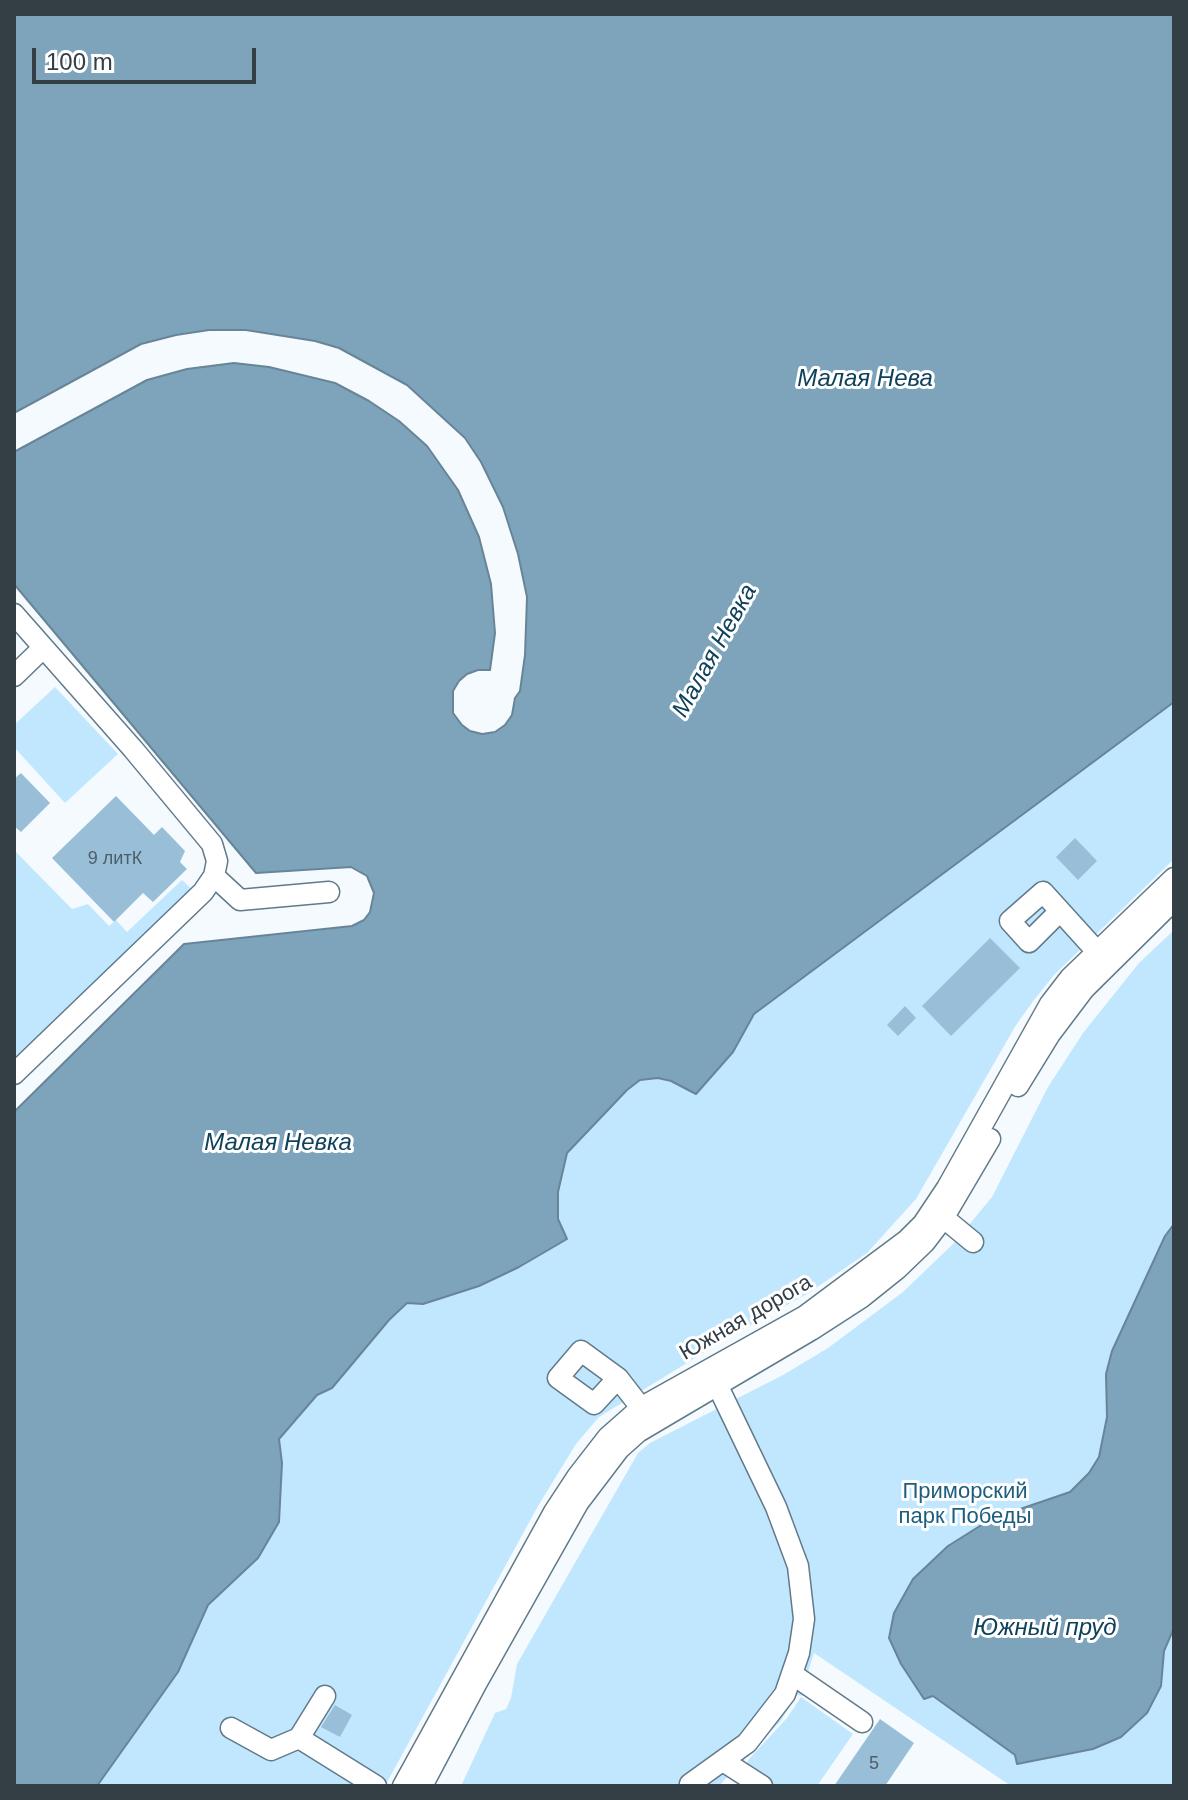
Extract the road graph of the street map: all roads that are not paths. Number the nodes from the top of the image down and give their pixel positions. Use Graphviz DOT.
graph roads {
  1 [pos="14,614"];
  2 [pos="43,648"];
  3 [pos="14,676"];
  4 [pos="214,876"];
  5 [pos="1174,878"];
  6 [pos="329,892"];
  7 [pos="1174,900"];
  8 [pos="1060,911"];
  9 [pos="1102,958"];
  10 [pos="14,1074"];
  11 [pos="939,1213"];
  12 [pos="973,1242"];
  13 [pos="714,1376"];
  14 [pos="618,1378"];
  15 [pos="647,1415"];
  16 [pos="792,1674"];
  17 [pos="325,1696"];
  18 [pos="862,1722"];
  19 [pos="231,1728"];
  20 [pos="299,1738"];
  21 [pos="723,1761"];
  22 [pos="690,1784"];
  23 [pos="376,1786"];
  24 [pos="403,1786"];
  25 [pos="422,1786"];
  26 [pos="762,1786"];
  1 -- 2 [label="street"];
  2 -- 3 [label="street"];
  2 -- 4 [label="street"];
  4 -- 6 [label="street"];
  4 -- 10 [label="street"];
  5 -- 9 [label="street, Южная дорога"];
  7 -- 9 [label="street, Южная дорога"];
  8 -- 9 [label="street"];
  9 -- 11 [label="street, Южная дорога"];
  11 -- 12 [label="street"];
  11 -- 13 [label="street, Южная дорога"];
  13 -- 15 [label="street, Южная дорога"];
  13 -- 16 [label="street"];
  14 -- 15 [label="street"];
  15 -- 24 [label="street, Южная дорога"];
  15 -- 25 [label="street, Южная дорога"];
  16 -- 18 [label="street"];
  16 -- 21 [label="street"];
  17 -- 20 [label="street"];
  19 -- 20 [label="street"];
  20 -- 23 [label="street"];
  21 -- 22 [label="street"];
  21 -- 26 [label="street"];
}
